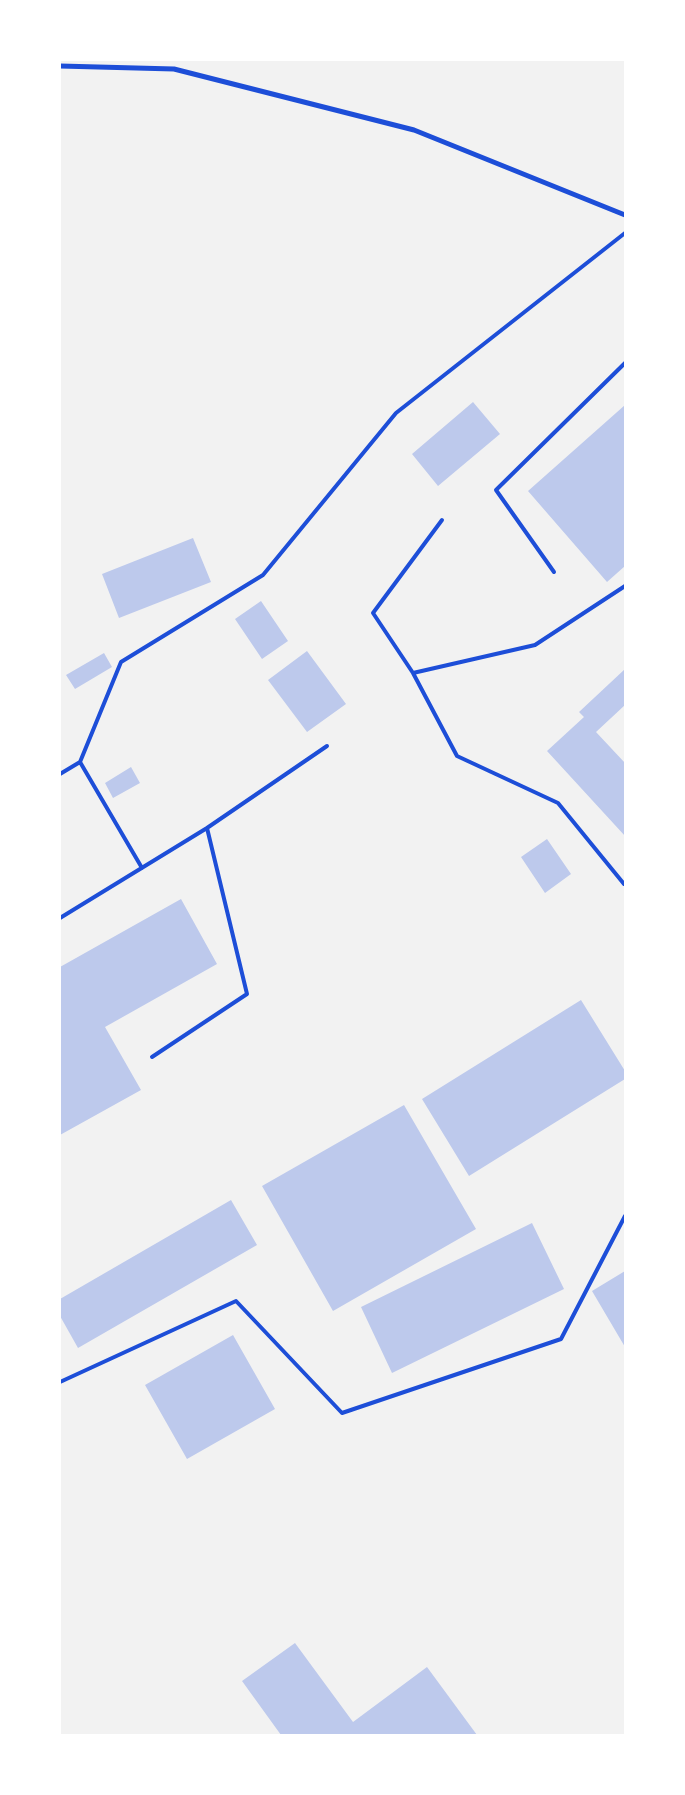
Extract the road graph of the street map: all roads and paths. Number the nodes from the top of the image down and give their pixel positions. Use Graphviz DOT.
graph roads {
  1 [pos="60,66"];
  2 [pos="625,215"];
  3 [pos="625,233"];
  4 [pos="625,363"];
  5 [pos="442,520"];
  6 [pos="554,572"];
  7 [pos="625,586"];
  8 [pos="413,673"];
  9 [pos="327,746"];
  10 [pos="80,762"];
  11 [pos="60,774"];
  12 [pos="206,828"];
  13 [pos="142,868"];
  14 [pos="624,884"];
  15 [pos="60,918"];
  16 [pos="152,1057"];
  17 [pos="625,1216"];
  18 [pos="60,1382"];
  1 -- 2 [label="street"];
  3 -- 10 [label="lane"];
  4 -- 6 [label="lane"];
  5 -- 8 [label="lane"];
  7 -- 8 [label="lane"];
  8 -- 14 [label="lane"];
  9 -- 12 [label="lane"];
  10 -- 11 [label="lane"];
  10 -- 13 [label="lane"];
  12 -- 13 [label="lane"];
  12 -- 16 [label="lane"];
  13 -- 15 [label="lane"];
  17 -- 18 [label="lane"];
}
